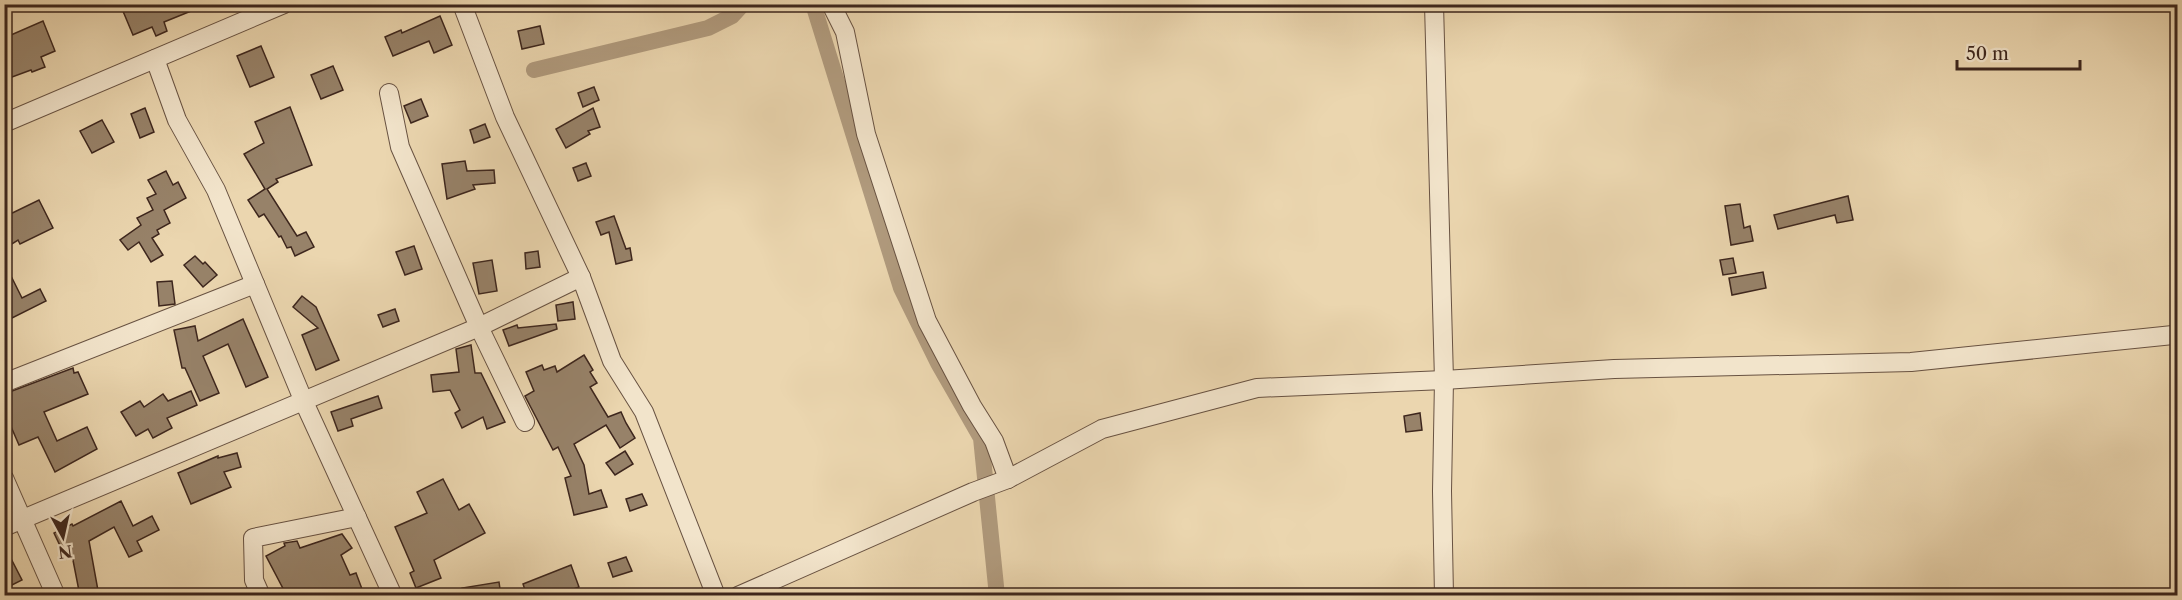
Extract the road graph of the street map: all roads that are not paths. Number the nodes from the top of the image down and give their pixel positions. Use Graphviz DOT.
graph roads {
  1 [pos="284,4"];
  2 [pos="462,4"];
  3 [pos="831,4"];
  4 [pos="1434,4"];
  5 [pos="155,59"];
  6 [pos="389,93"];
  7 [pos="4,123"];
  8 [pos="581,277"];
  9 [pos="255,284"];
  10 [pos="479,327"];
  11 [pos="2176,334"];
  12 [pos="1444,380"];
  13 [pos="4,383"];
  14 [pos="304,402"];
  15 [pos="525,422"];
  16 [pos="4,478"];
  17 [pos="1008,479"];
  18 [pos="357,517"];
  19 [pos="23,519"];
  20 [pos="4,527"];
  21 [pos="56,596"];
  22 [pos="261,596"];
  23 [pos="393,596"];
  24 [pos="716,596"];
  25 [pos="738,596"];
  26 [pos="1444,596"];
  1 -- 5 [label="street"];
  2 -- 8 [label="street"];
  3 -- 17 [label="street"];
  4 -- 12 [label="street"];
  5 -- 7 [label="street"];
  5 -- 9 [label="street"];
  6 -- 10 [label="street"];
  8 -- 10 [label="street"];
  8 -- 24 [label="street"];
  9 -- 13 [label="street"];
  9 -- 14 [label="street"];
  10 -- 14 [label="street"];
  10 -- 15 [label="street"];
  11 -- 12 [label="street"];
  12 -- 17 [label="street"];
  12 -- 26 [label="street"];
  14 -- 18 [label="street"];
  14 -- 19 [label="street"];
  16 -- 19 [label="street"];
  17 -- 25 [label="street"];
  18 -- 22 [label="street"];
  18 -- 23 [label="street"];
  19 -- 20 [label="street"];
  19 -- 21 [label="street"];
}
